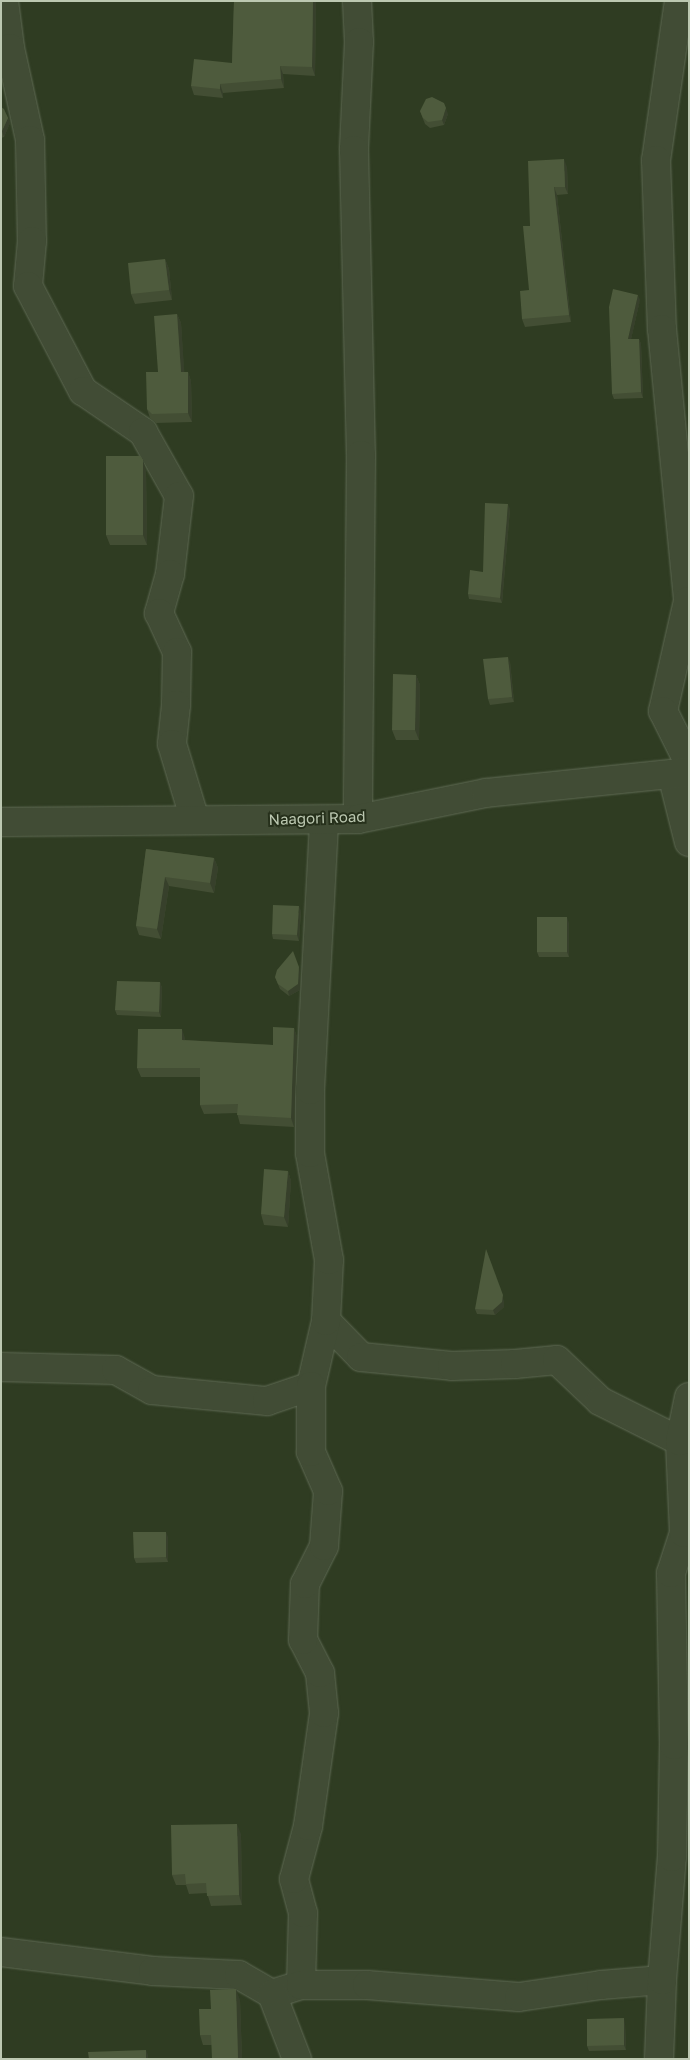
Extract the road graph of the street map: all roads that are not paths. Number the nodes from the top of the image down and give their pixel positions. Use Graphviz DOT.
graph roads {
  1 [pos="4,1"];
  2 [pos="357,1"];
  3 [pos="679,1"];
  4 [pos="683,769"];
  5 [pos="358,819"];
  6 [pos="196,820"];
  7 [pos="324,820"];
  8 [pos="1,822"];
  9 [pos="689,842"];
  10 [pos="326,1321"];
  11 [pos="1,1367"];
  12 [pos="311,1386"];
  13 [pos="689,1397"];
  14 [pos="680,1441"];
  15 [pos="684,1556"];
  16 [pos="1,1952"];
  17 [pos="662,1980"];
  18 [pos="301,1985"];
  19 [pos="272,1994"];
  20 [pos="296,2059"];
  21 [pos="659,2059"];
  1 -- 6 [label="street"];
  2 -- 5 [label="street"];
  3 -- 4 [label="street"];
  4 -- 5 [label="street, Naagori Road"];
  4 -- 9 [label="street"];
  5 -- 7 [label="street, Naagori Road"];
  6 -- 7 [label="street, Naagori Road"];
  6 -- 8 [label="street, Naagori Road"];
  7 -- 10 [label="street"];
  10 -- 12 [label="street"];
  10 -- 14 [label="street"];
  11 -- 12 [label="street"];
  12 -- 18 [label="street"];
  13 -- 14 [label="street"];
  14 -- 15 [label="street"];
  15 -- 17 [label="street"];
  16 -- 19 [label="street"];
  17 -- 18 [label="street"];
  17 -- 21 [label="street"];
  18 -- 19 [label="street"];
  19 -- 20 [label="street"];
}
